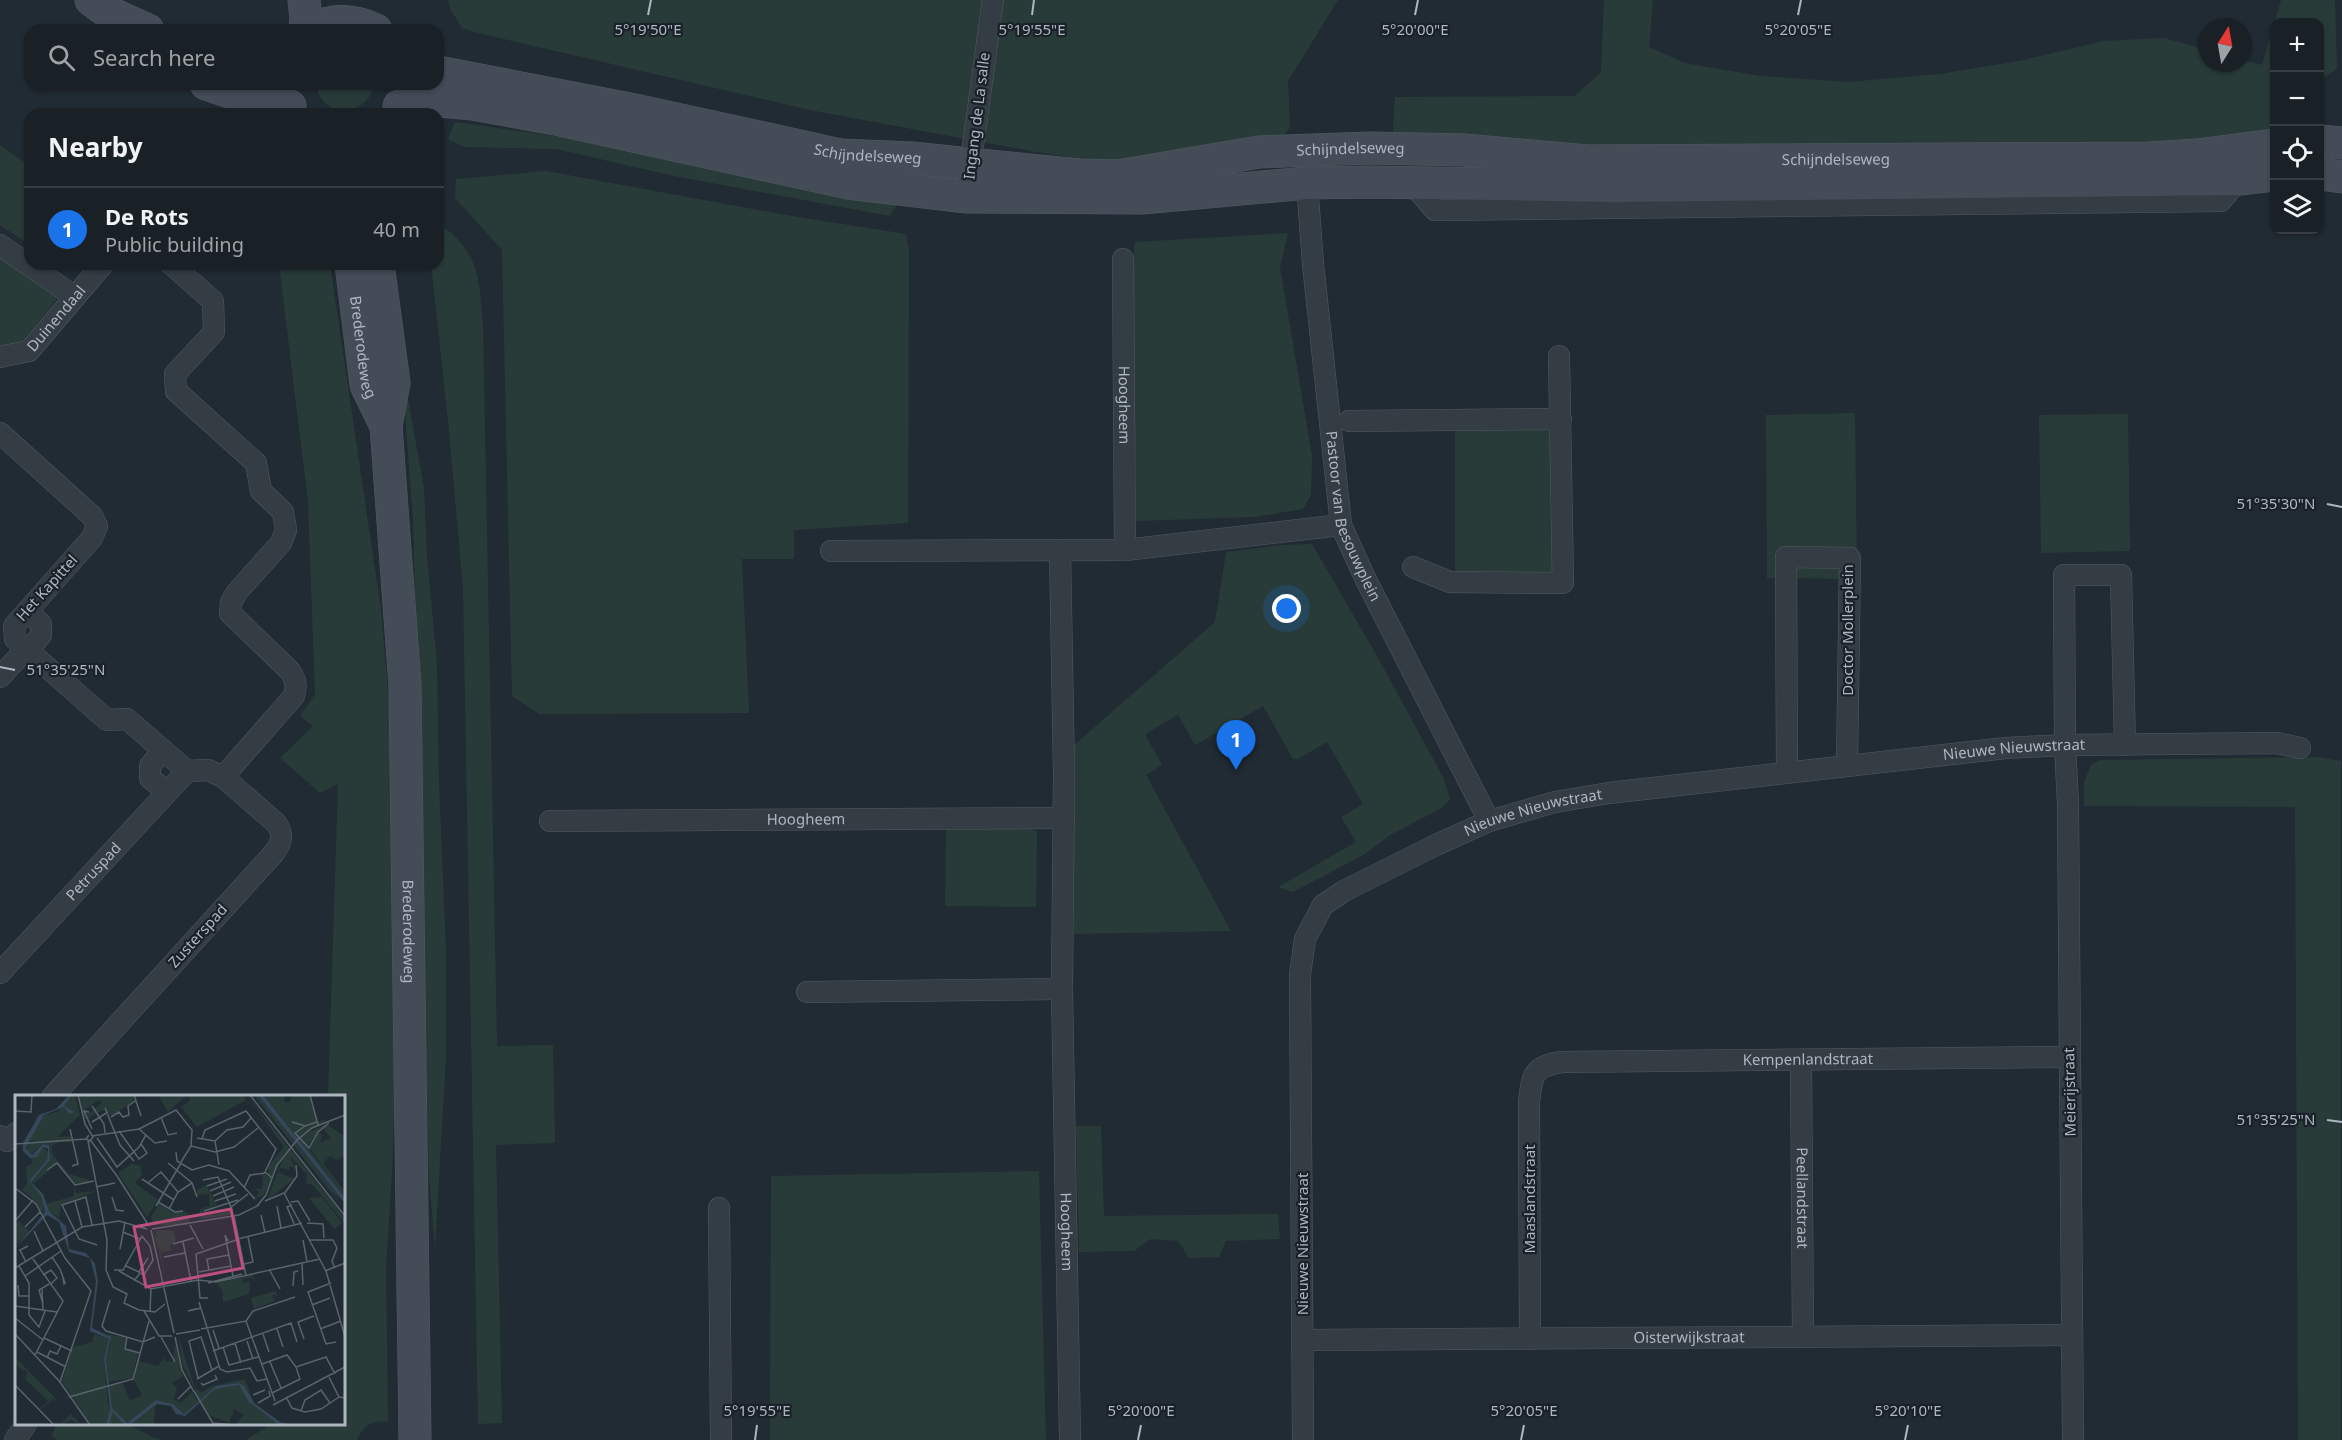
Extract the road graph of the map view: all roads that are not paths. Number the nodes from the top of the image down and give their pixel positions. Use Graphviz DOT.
graph roads {
  1 [pos="304,0"];
  2 [pos="993,0"];
  3 [pos="106,14"];
  4 [pos="355,17"];
  5 [pos="132,24"];
  6 [pos="306,24"];
  7 [pos="328,24"];
  8 [pos="444,73"];
  9 [pos="223,90"];
  10 [pos="290,101"];
  11 [pos="399,101"];
  12 [pos="2324,141"];
  13 [pos="2342,143"];
  14 [pos="2270,146"];
  15 [pos="971,164"];
  16 [pos="2270,175"];
  17 [pos="2324,175"];
  18 [pos="2342,177"];
  19 [pos="1307,183"];
  20 [pos="967,197"];
  21 [pos="0,245"];
  22 [pos="1123,259"];
  23 [pos="24,262"];
  24 [pos="36,270"];
  25 [pos="98,270"];
  26 [pos="178,270"];
  27 [pos="352,270"];
  28 [pos="379,270"];
  29 [pos="75,297"];
  30 [pos="1559,356"];
  31 [pos="0,357"];
  32 [pos="1561,419"];
  33 [pos="1349,421"];
  34 [pos="386,426"];
  35 [pos="0,433"];
  36 [pos="1341,525"];
  37 [pos="1125,549"];
  38 [pos="1060,550"];
  39 [pos="831,551"];
  40 [pos="1413,567"];
  41 [pos="28,649"];
  42 [pos="0,677"];
  43 [pos="2065,745"];
  44 [pos="2125,746"];
  45 [pos="2300,748"];
  46 [pos="163,750"];
  47 [pos="1847,765"];
  48 [pos="187,771"];
  49 [pos="1787,773"];
  50 [pos="223,777"];
  51 [pos="167,792"];
  52 [pos="1064,818"];
  53 [pos="550,821"];
  54 [pos="1489,821"];
  55 [pos="0,974"];
  56 [pos="1062,989"];
  57 [pos="807,992"];
  58 [pos="2070,1057"];
  59 [pos="1801,1060"];
  60 [pos="1544,1064"];
  61 [pos="54,1095"];
  62 [pos="15,1135"];
  63 [pos="0,1136"];
  64 [pos="719,1208"];
  65 [pos="2072,1335"];
  66 [pos="1803,1337"];
  67 [pos="1530,1339"];
  68 [pos="1303,1340"];
  69 [pos="25,1425"];
  70 [pos="0,1438"];
  71 [pos="4,1440"];
  72 [pos="15,1440"];
  73 [pos="415,1440"];
  74 [pos="721,1440"];
  75 [pos="1070,1440"];
  76 [pos="1303,1440"];
  77 [pos="2073,1440"];
  1 -- 6 [label="main road"];
  2 -- 15 [label="street, Ingang de La salle"];
  3 -- 5 [label="main road"];
  4 -- 7 [label="main road"];
  8 -- 15 [label="main road, Schijndelseweg"];
  9 -- 10 [label="main road"];
  11 -- 20 [label="main road, Schijndelseweg"];
  12 -- 13 [label="main road"];
  14 -- 15 [label="main road, Schijndelseweg"];
  15 -- 20 [label="street, Ingang de La salle"];
  16 -- 19 [label="main road, Schijndelseweg"];
  17 -- 18 [label="main road"];
  19 -- 20 [label="main road, Schijndelseweg"];
  19 -- 36 [label="street, Pastoor van Besouwplein"];
  21 -- 23 [label="street"];
  22 -- 37 [label="street, Hoogheem"];
  24 -- 29 [label="street"];
  25 -- 29 [label="street, Duinendaal"];
  26 -- 50 [label="street"];
  27 -- 34 [label="main road, Brederodeweg"];
  28 -- 34 [label="main road, Brederodeweg"];
  29 -- 31 [label="street, Duinendaal"];
  30 -- 32 [label="street"];
  32 -- 33 [label="street, Pastoor van Besouwplein"];
  32 -- 40 [label="street"];
  34 -- 73 [label="main road, Brederodeweg"];
  35 -- 41 [label="street, Het Kapittel"];
  36 -- 37 [label="street"];
  36 -- 54 [label="street, Pastoor van Besouwplein"];
  37 -- 38 [label="street"];
  38 -- 39 [label="street"];
  38 -- 52 [label="street, Hoogheem"];
  41 -- 42 [label="street"];
  41 -- 46 [label="street, Het Kapittel"];
  43 -- 44 [label="street, Nieuwe Nieuwstraat"];
  43 -- 44 [label="street, Meierijstraat"];
  43 -- 47 [label="street, Nieuwe Nieuwstraat"];
  43 -- 58 [label="street, Meierijstraat"];
  44 -- 45 [label="street, Nieuwe Nieuwstraat"];
  46 -- 48 [label="street, Het Kapittel"];
  46 -- 51 [label="street"];
  47 -- 49 [label="street, Nieuwe Nieuwstraat"];
  47 -- 49 [label="street, Doctor Mollerplein"];
  48 -- 50 [label="street"];
  48 -- 51 [label="street, Petruspad"];
  49 -- 54 [label="street, Nieuwe Nieuwstraat"];
  50 -- 61 [label="street, Zusterspad"];
  51 -- 55 [label="street, Petruspad"];
  52 -- 53 [label="street, Hoogheem"];
  52 -- 56 [label="street, Hoogheem"];
  54 -- 68 [label="street, Nieuwe Nieuwstraat"];
  56 -- 57 [label="street"];
  56 -- 75 [label="street, Hoogheem"];
  58 -- 59 [label="street, Kempenlandstraat"];
  58 -- 65 [label="street, Meierijstraat"];
  59 -- 60 [label="street, Kempenlandstraat"];
  59 -- 66 [label="street, Peellandstraat"];
  60 -- 67 [label="street, Maaslandstraat"];
  62 -- 63 [label="street"];
  64 -- 74 [label="street"];
  65 -- 66 [label="street, Oisterwijkstraat"];
  65 -- 77 [label="street, Meierijstraat"];
  66 -- 67 [label="street, Oisterwijkstraat"];
  67 -- 68 [label="street, Oisterwijkstraat"];
  68 -- 76 [label="street, Nieuwe Nieuwstraat"];
  69 -- 72 [label="street"];
  70 -- 71 [label="street"];
}
